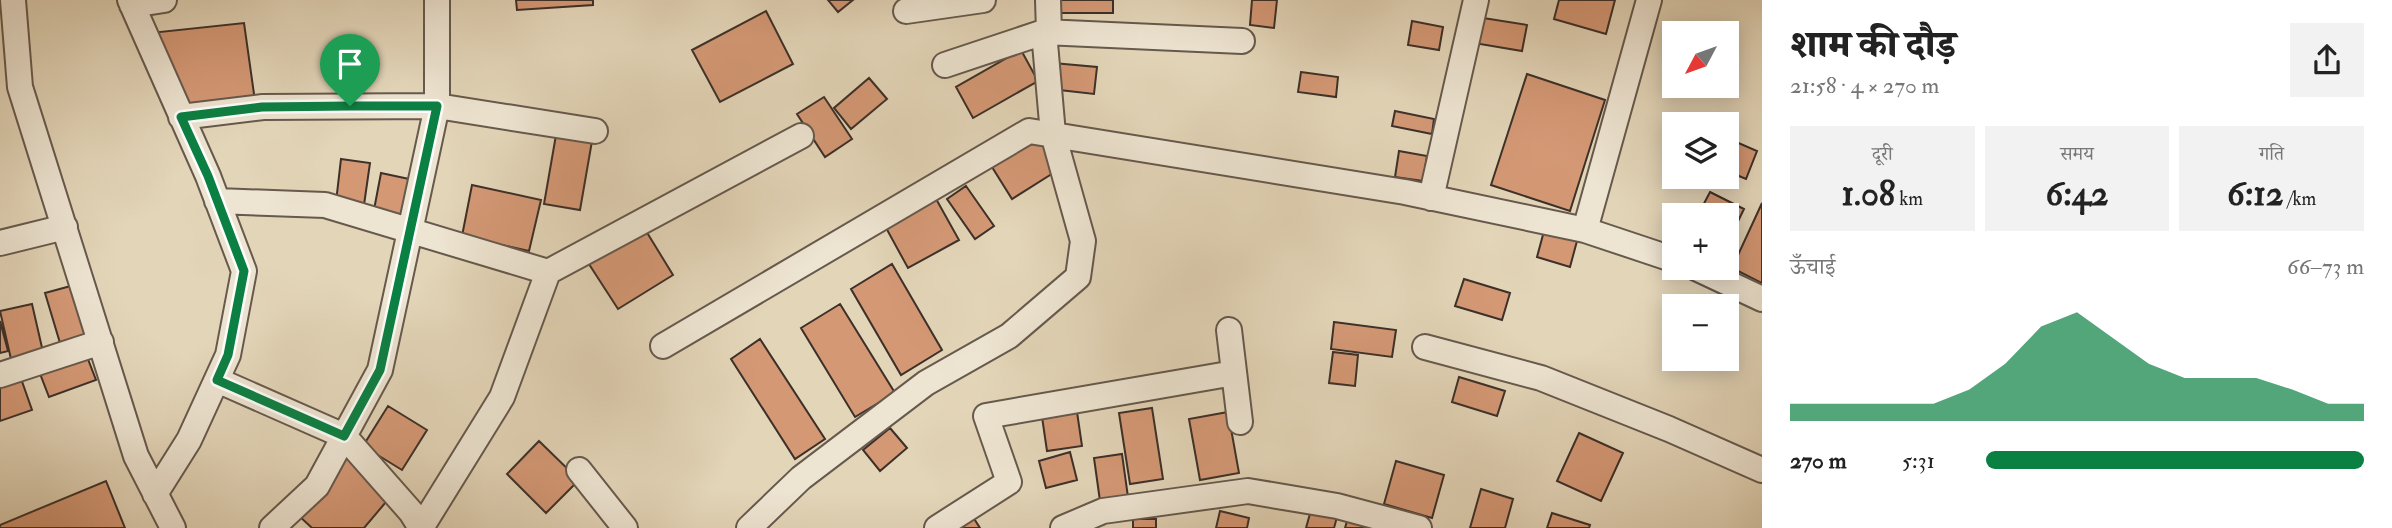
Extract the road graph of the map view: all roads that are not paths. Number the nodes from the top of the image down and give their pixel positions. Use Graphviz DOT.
graph roads {
  1 [pos="13,0"];
  2 [pos="164,0"];
  3 [pos="437,0"];
  4 [pos="983,0"];
  5 [pos="1048,0"];
  6 [pos="1476,0"];
  7 [pos="1648,0"];
  8 [pos="131,2"];
  9 [pos="906,12"];
  10 [pos="1046,32"];
  11 [pos="1242,41"];
  12 [pos="9,52"];
  13 [pos="945,65"];
  14 [pos="437,106"];
  15 [pos="181,117"];
  16 [pos="595,131"];
  17 [pos="1053,134"];
  18 [pos="801,136"];
  19 [pos="1431,198"];
  20 [pos="218,201"];
  21 [pos="65,227"];
  22 [pos="1585,230"];
  23 [pos="411,232"];
  24 [pos="0,243"];
  25 [pos="1662,256"];
  26 [pos="548,272"];
  27 [pos="1722,280"];
  28 [pos="1762,299"];
  29 [pos="1229,330"];
  30 [pos="101,342"];
  31 [pos="663,346"];
  32 [pos="1425,347"];
  33 [pos="1234,373"];
  34 [pos="0,375"];
  35 [pos="217,380"];
  36 [pos="1240,422"];
  37 [pos="344,436"];
  38 [pos="579,470"];
  39 [pos="1762,470"];
  40 [pos="155,494"];
  41 [pos="173,528"];
  42 [pos="272,528"];
  43 [pos="421,528"];
  44 [pos="625,528"];
  45 [pos="749,528"];
  46 [pos="937,528"];
  47 [pos="1063,528"];
  48 [pos="1419,528"];
  1 -- 12 [label="street"];
  2 -- 8 [label="street"];
  3 -- 14 [label="street"];
  4 -- 9 [label="street"];
  5 -- 10 [label="street"];
  6 -- 19 [label="street"];
  7 -- 22 [label="street"];
  8 -- 15 [label="street"];
  10 -- 11 [label="street"];
  10 -- 13 [label="street"];
  10 -- 17 [label="street"];
  12 -- 21 [label="street"];
  14 -- 15 [label="street"];
  14 -- 16 [label="street"];
  14 -- 23 [label="street"];
  15 -- 20 [label="street"];
  17 -- 19 [label="street"];
  17 -- 31 [label="street"];
  17 -- 45 [label="street"];
  18 -- 26 [label="street"];
  19 -- 22 [label="street"];
  20 -- 23 [label="street"];
  20 -- 35 [label="street"];
  21 -- 24 [label="street"];
  21 -- 30 [label="street"];
  22 -- 25 [label="street"];
  23 -- 26 [label="street"];
  23 -- 37 [label="street"];
  26 -- 43 [label="street"];
  27 -- 28 [label="street"];
  29 -- 33 [label="street"];
  30 -- 34 [label="street"];
  30 -- 40 [label="street"];
  32 -- 39 [label="street"];
  33 -- 36 [label="street"];
  33 -- 46 [label="street"];
  35 -- 37 [label="street"];
  35 -- 40 [label="street"];
  37 -- 42 [label="street"];
  37 -- 43 [label="street"];
  38 -- 44 [label="street"];
  40 -- 41 [label="street"];
  47 -- 48 [label="street"];
}
